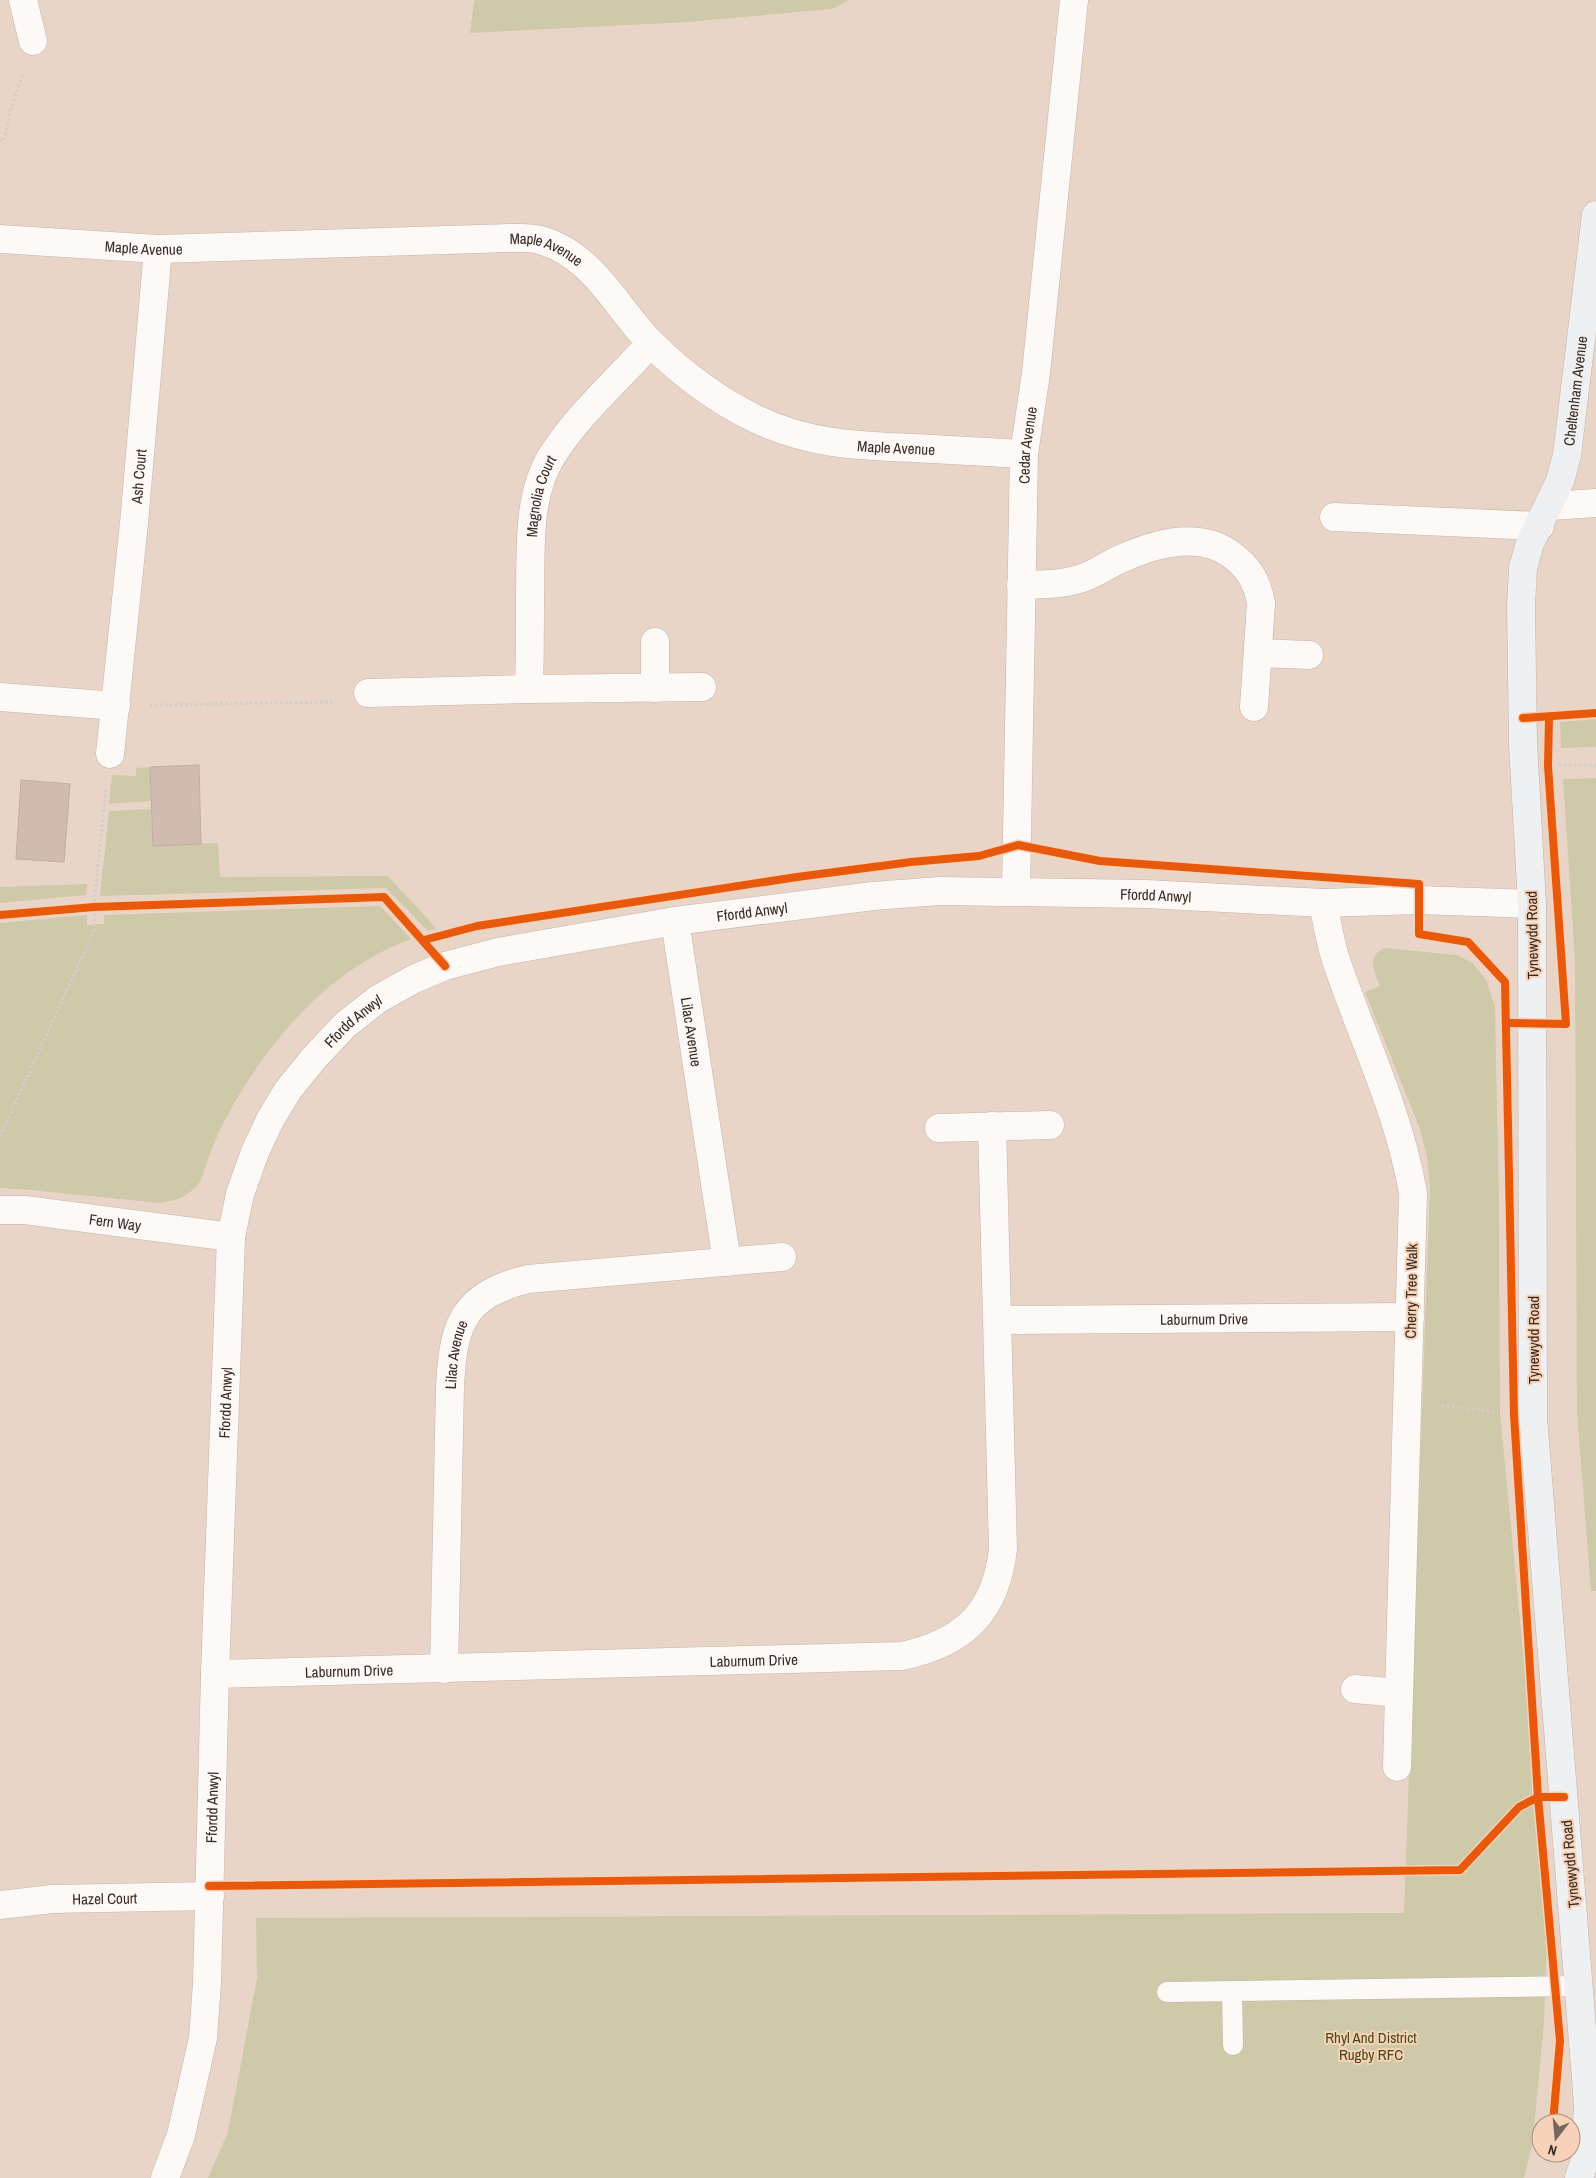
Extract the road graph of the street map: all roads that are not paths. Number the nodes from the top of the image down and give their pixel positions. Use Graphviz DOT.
graph roads {
  1 [pos="24,0"];
  2 [pos="1074,0"];
  3 [pos="33,41"];
  4 [pos="1596,215"];
  5 [pos="0,240"];
  6 [pos="158,248"];
  7 [pos="651,343"];
  8 [pos="1024,454"];
  9 [pos="1596,503"];
  10 [pos="1545,516"];
  11 [pos="1334,517"];
  12 [pos="1021,585"];
  13 [pos="655,642"];
  14 [pos="1259,653"];
  15 [pos="1309,655"];
  16 [pos="702,687"];
  17 [pos="655,688"];
  18 [pos="529,689"];
  19 [pos="368,693"];
  20 [pos="0,698"];
  21 [pos="116,706"];
  22 [pos="1254,706"];
  23 [pos="110,754"];
  24 [pos="1016,891"];
  25 [pos="1323,903"];
  26 [pos="1532,904"];
  27 [pos="675,921"];
  28 [pos="1050,1125"];
  29 [pos="992,1126"];
  30 [pos="938,1128"];
  31 [pos="0,1210"];
  32 [pos="230,1237"];
  33 [pos="782,1257"];
  34 [pos="727,1262"];
  35 [pos="1410,1317"];
  36 [pos="998,1320"];
  37 [pos="444,1669"];
  38 [pos="215,1674"];
  39 [pos="1355,1689"];
  40 [pos="1399,1693"];
  41 [pos="1397,1767"];
  42 [pos="210,1896"];
  43 [pos="0,1905"];
  44 [pos="1579,1986"];
  45 [pos="1232,1991"];
  46 [pos="1167,1992"];
  47 [pos="1233,2045"];
  48 [pos="1587,2166"];
  49 [pos="165,2178"];
  1 -- 3 [label="street"];
  2 -- 8 [label="street, Cedar Avenue"];
  4 -- 10 [label="street, Cheltenham Avenue"];
  5 -- 6 [label="street, Maple Avenue"];
  6 -- 7 [label="street, Maple Avenue"];
  6 -- 21 [label="street, Ash Court"];
  7 -- 8 [label="street, Maple Avenue"];
  7 -- 18 [label="street, Magnolia Court"];
  8 -- 12 [label="street, Cedar Avenue"];
  9 -- 10 [label="street"];
  10 -- 11 [label="street"];
  10 -- 26 [label="street, Tynewydd Road"];
  12 -- 14 [label="street"];
  12 -- 24 [label="street, Cedar Avenue"];
  13 -- 17 [label="street"];
  14 -- 15 [label="street"];
  14 -- 22 [label="street"];
  16 -- 17 [label="street"];
  17 -- 18 [label="street"];
  18 -- 19 [label="street"];
  20 -- 21 [label="street"];
  21 -- 23 [label="street, Ash Court"];
  24 -- 25 [label="street, Ffordd Anwyl"];
  24 -- 27 [label="street, Ffordd Anwyl"];
  25 -- 26 [label="street, Ffordd Anwyl"];
  25 -- 35 [label="street, Cherry Tree Walk"];
  26 -- 44 [label="street, Tynewydd Road"];
  27 -- 32 [label="street, Ffordd Anwyl"];
  27 -- 34 [label="street, Lilac Avenue"];
  28 -- 29 [label="street"];
  29 -- 30 [label="street"];
  29 -- 36 [label="street, Laburnum Drive"];
  31 -- 32 [label="street, Fern Way"];
  32 -- 38 [label="street, Ffordd Anwyl"];
  33 -- 34 [label="street, Lilac Avenue"];
  34 -- 37 [label="street, Lilac Avenue"];
  35 -- 36 [label="street, Laburnum Drive"];
  35 -- 40 [label="street, Cherry Tree Walk"];
  36 -- 37 [label="street, Laburnum Drive"];
  37 -- 38 [label="street, Laburnum Drive"];
  38 -- 42 [label="street, Ffordd Anwyl"];
  39 -- 40 [label="street"];
  40 -- 41 [label="street, Cherry Tree Walk"];
  42 -- 43 [label="street, Hazel Court"];
  42 -- 49 [label="street, Ffordd Anwyl"];
  44 -- 45 [label="lane"];
  44 -- 48 [label="street, Tynewydd Road"];
  45 -- 46 [label="lane"];
  45 -- 47 [label="lane"];
}
